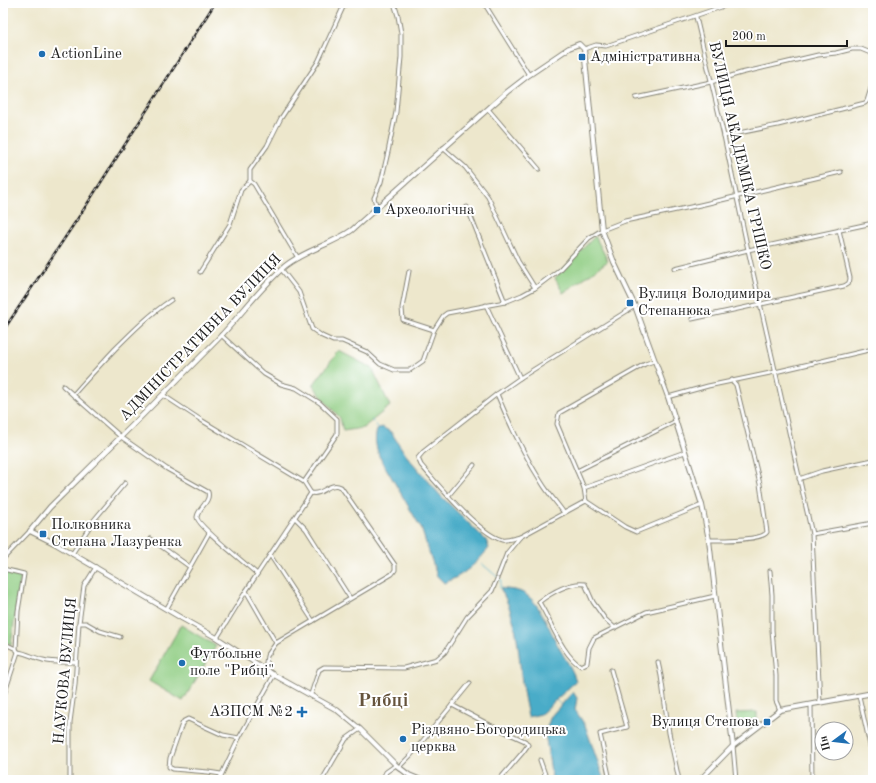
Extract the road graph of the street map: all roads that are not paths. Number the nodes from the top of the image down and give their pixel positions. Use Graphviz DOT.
graph roads {
  1 [pos="345,3"];
  2 [pos="394,3"];
  3 [pos="484,3"];
  4 [pos="733,3"];
  5 [pos="696,17"];
  6 [pos="584,49"];
  7 [pos="873,54"];
  8 [pos="529,75"];
  9 [pos="711,82"];
  10 [pos="873,82"];
  11 [pos="636,98"];
  12 [pos="488,109"];
  13 [pos="724,136"];
  14 [pos="443,148"];
  15 [pos="539,169"];
  16 [pos="841,172"];
  17 [pos="250,181"];
  18 [pos="737,196"];
  19 [pos="467,207"];
  20 [pos="377,208"];
  21 [pos="873,223"];
  22 [pos="602,230"];
  23 [pos="839,230"];
  24 [pos="748,250"];
  25 [pos="298,258"];
  26 [pos="675,268"];
  27 [pos="282,270"];
  28 [pos="409,271"];
  29 [pos="200,272"];
  30 [pos="535,288"];
  31 [pos="171,300"];
  32 [pos="505,302"];
  33 [pos="761,304"];
  34 [pos="486,305"];
  35 [pos="635,306"];
  36 [pos="692,319"];
  37 [pos="434,330"];
  38 [pos="221,335"];
  39 [pos="873,349"];
  40 [pos="654,361"];
  41 [pos="775,372"];
  42 [pos="520,378"];
  43 [pos="732,380"];
  44 [pos="63,386"];
  45 [pos="497,394"];
  46 [pos="73,395"];
  47 [pos="163,395"];
  48 [pos="668,397"];
  49 [pos="676,421"];
  50 [pos="121,437"];
  51 [pos="685,452"];
  52 [pos="873,460"];
  53 [pos="474,465"];
  54 [pos="577,471"];
  55 [pos="799,479"];
  56 [pos="304,482"];
  57 [pos="125,483"];
  58 [pos="584,488"];
  59 [pos="311,493"];
  60 [pos="448,496"];
  61 [pos="586,501"];
  62 [pos="702,505"];
  63 [pos="564,513"];
  64 [pos="295,518"];
  65 [pos="873,524"];
  66 [pos="30,531"];
  67 [pos="209,533"];
  68 [pos="812,534"];
  69 [pos="520,537"];
  70 [pos="151,539"];
  71 [pos="709,540"];
  72 [pos="72,554"];
  73 [pos="270,555"];
  74 [pos="3,559"];
  75 [pos="96,567"];
  76 [pos="190,567"];
  77 [pos="3,569"];
  78 [pos="770,571"];
  79 [pos="257,574"];
  80 [pos="246,590"];
  81 [pos="715,596"];
  82 [pos="350,598"];
  83 [pos="167,608"];
  84 [pos="313,621"];
  85 [pos="79,623"];
  86 [pos="615,628"];
  87 [pos="120,637"];
  88 [pos="217,638"];
  89 [pos="3,643"];
  90 [pos="276,643"];
  91 [pos="17,651"];
  92 [pos="76,662"];
  93 [pos="658,662"];
  94 [pos="265,669"];
  95 [pos="611,670"];
  96 [pos="274,675"];
  97 [pos="470,683"];
  98 [pos="873,693"];
  99 [pos="311,694"];
  100 [pos="859,696"];
  101 [pos="3,698"];
  102 [pos="820,703"];
  103 [pos="811,704"];
  104 [pos="452,705"];
  105 [pos="780,710"];
  106 [pos="360,729"];
  107 [pos="239,738"];
  108 [pos="733,746"];
  109 [pos="873,759"];
  110 [pos="540,760"];
  111 [pos="397,766"];
  112 [pos="221,774"];
  113 [pos="72,780"];
  114 [pos="219,780"];
  115 [pos="322,780"];
  116 [pos="382,780"];
  117 [pos="421,780"];
  118 [pos="499,780"];
  119 [pos="547,780"];
  120 [pos="610,780"];
  121 [pos="679,780"];
  122 [pos="700,780"];
  123 [pos="736,780"];
  124 [pos="812,780"];
  1 -- 17 [label="street"];
  2 -- 20 [label="street"];
  3 -- 8 [label="street"];
  4 -- 5 [label="street"];
  5 -- 6 [label="street"];
  5 -- 9 [label="street, ВУЛИЦЯ АКАДЕМІКА ГРІШКО"];
  6 -- 8 [label="street, АДМІНІСТРАТИВНА ВУЛИЦЯ"];
  6 -- 22 [label="street"];
  7 -- 9 [label="street"];
  8 -- 12 [label="street, АДМІНІСТРАТИВНА ВУЛИЦЯ"];
  9 -- 11 [label="street"];
  9 -- 13 [label="street, ВУЛИЦЯ АКАДЕМІКА ГРІШКО"];
  10 -- 13 [label="street"];
  12 -- 14 [label="street, АДМІНІСТРАТИВНА ВУЛИЦЯ"];
  12 -- 15 [label="street"];
  13 -- 18 [label="street, ВУЛИЦЯ АКАДЕМІКА ГРІШКО"];
  14 -- 20 [label="street, АДМІНІСТРАТИВНА ВУЛИЦЯ"];
  14 -- 30 [label="street"];
  16 -- 18 [label="street"];
  17 -- 25 [label="street"];
  17 -- 29 [label="street"];
  18 -- 22 [label="street"];
  18 -- 24 [label="street, ВУЛИЦЯ АКАДЕМІКА ГРІШКО"];
  19 -- 32 [label="street"];
  20 -- 25 [label="street, АДМІНІСТРАТИВНА ВУЛИЦЯ"];
  21 -- 23 [label="street"];
  22 -- 30 [label="street"];
  22 -- 35 [label="street"];
  23 -- 24 [label="street"];
  23 -- 33 [label="street"];
  24 -- 26 [label="street"];
  24 -- 33 [label="street, ВУЛИЦЯ АКАДЕМІКА ГРІШКО"];
  25 -- 27 [label="street, АДМІНІСТРАТИВНА ВУЛИЦЯ"];
  27 -- 37 [label="street"];
  27 -- 38 [label="street, АДМІНІСТРАТИВНА ВУЛИЦЯ"];
  28 -- 37 [label="street"];
  30 -- 32 [label="street"];
  31 -- 46 [label="street"];
  32 -- 34 [label="street"];
  33 -- 36 [label="street"];
  33 -- 41 [label="street, ВУЛИЦЯ АКАДЕМІКА ГРІШКО"];
  34 -- 37 [label="street"];
  34 -- 42 [label="street"];
  35 -- 40 [label="street"];
  35 -- 42 [label="street"];
  38 -- 47 [label="street, АДМІНІСТРАТИВНА ВУЛИЦЯ"];
  38 -- 56 [label="street"];
  39 -- 41 [label="street"];
  40 -- 48 [label="street"];
  40 -- 54 [label="street"];
  41 -- 43 [label="street"];
  41 -- 55 [label="street, ВУЛИЦЯ АКАДЕМІКА ГРІШКО"];
  42 -- 45 [label="street"];
  43 -- 48 [label="street"];
  43 -- 71 [label="street"];
  44 -- 46 [label="street"];
  45 -- 60 [label="street"];
  45 -- 63 [label="street"];
  46 -- 50 [label="street"];
  47 -- 50 [label="street, АДМІНІСТРАТИВНА ВУЛИЦЯ"];
  47 -- 56 [label="street"];
  48 -- 49 [label="street"];
  49 -- 51 [label="street"];
  49 -- 54 [label="street"];
  50 -- 66 [label="street, АДМІНІСТРАТИВНА ВУЛИЦЯ"];
  50 -- 67 [label="street"];
  51 -- 58 [label="street"];
  51 -- 62 [label="street"];
  52 -- 55 [label="street"];
  53 -- 60 [label="street"];
  54 -- 58 [label="street"];
  55 -- 68 [label="street, ВУЛИЦЯ АКАДЕМІКА ГРІШКО"];
  56 -- 59 [label="street"];
  57 -- 72 [label="street"];
  58 -- 61 [label="street"];
  59 -- 64 [label="street"];
  59 -- 82 [label="street"];
  60 -- 69 [label="street"];
  61 -- 62 [label="street"];
  61 -- 63 [label="street"];
  62 -- 71 [label="street"];
  63 -- 69 [label="street"];
  64 -- 73 [label="street"];
  64 -- 82 [label="street"];
  65 -- 68 [label="street"];
  66 -- 72 [label="street"];
  66 -- 74 [label="street, АДМІНІСТРАТИВНА ВУЛИЦЯ"];
  67 -- 76 [label="street"];
  67 -- 79 [label="street"];
  68 -- 102 [label="street, ВУЛИЦЯ АКАДЕМІКА ГРІШКО"];
  69 -- 99 [label="street"];
  70 -- 76 [label="street"];
  71 -- 81 [label="street"];
  72 -- 75 [label="street"];
  73 -- 79 [label="street"];
  73 -- 84 [label="street"];
  75 -- 83 [label="street"];
  75 -- 85 [label="street, НАУКОВА ВУЛИЦЯ"];
  76 -- 83 [label="street"];
  77 -- 91 [label="street"];
  78 -- 105 [label="street"];
  79 -- 80 [label="street"];
  80 -- 88 [label="street"];
  80 -- 90 [label="street"];
  81 -- 86 [label="street"];
  81 -- 108 [label="street"];
  82 -- 84 [label="street"];
  83 -- 88 [label="street"];
  84 -- 90 [label="street"];
  85 -- 87 [label="street"];
  85 -- 92 [label="street, НАУКОВА ВУЛИЦЯ"];
  86 -- 86 [label="street"];
  88 -- 94 [label="street"];
  89 -- 91 [label="street"];
  90 -- 94 [label="street"];
  91 -- 92 [label="street"];
  91 -- 101 [label="street"];
  92 -- 113 [label="street, НАУКОВА ВУЛИЦЯ"];
  93 -- 121 [label="street"];
  94 -- 96 [label="street"];
  95 -- 120 [label="street"];
  96 -- 99 [label="street"];
  96 -- 107 [label="street"];
  97 -- 104 [label="street"];
  98 -- 100 [label="street"];
  99 -- 106 [label="street"];
  100 -- 102 [label="street"];
  100 -- 109 [label="street"];
  102 -- 103 [label="street"];
  103 -- 105 [label="street"];
  103 -- 124 [label="street"];
  104 -- 111 [label="street"];
  104 -- 118 [label="street"];
  105 -- 108 [label="street"];
  106 -- 111 [label="street"];
  106 -- 115 [label="street"];
  107 -- 112 [label="street"];
  107 -- 112 [label="street"];
  108 -- 122 [label="street"];
  108 -- 123 [label="street"];
  110 -- 119 [label="street"];
  111 -- 116 [label="street"];
  111 -- 117 [label="street"];
  112 -- 114 [label="street"];
}
